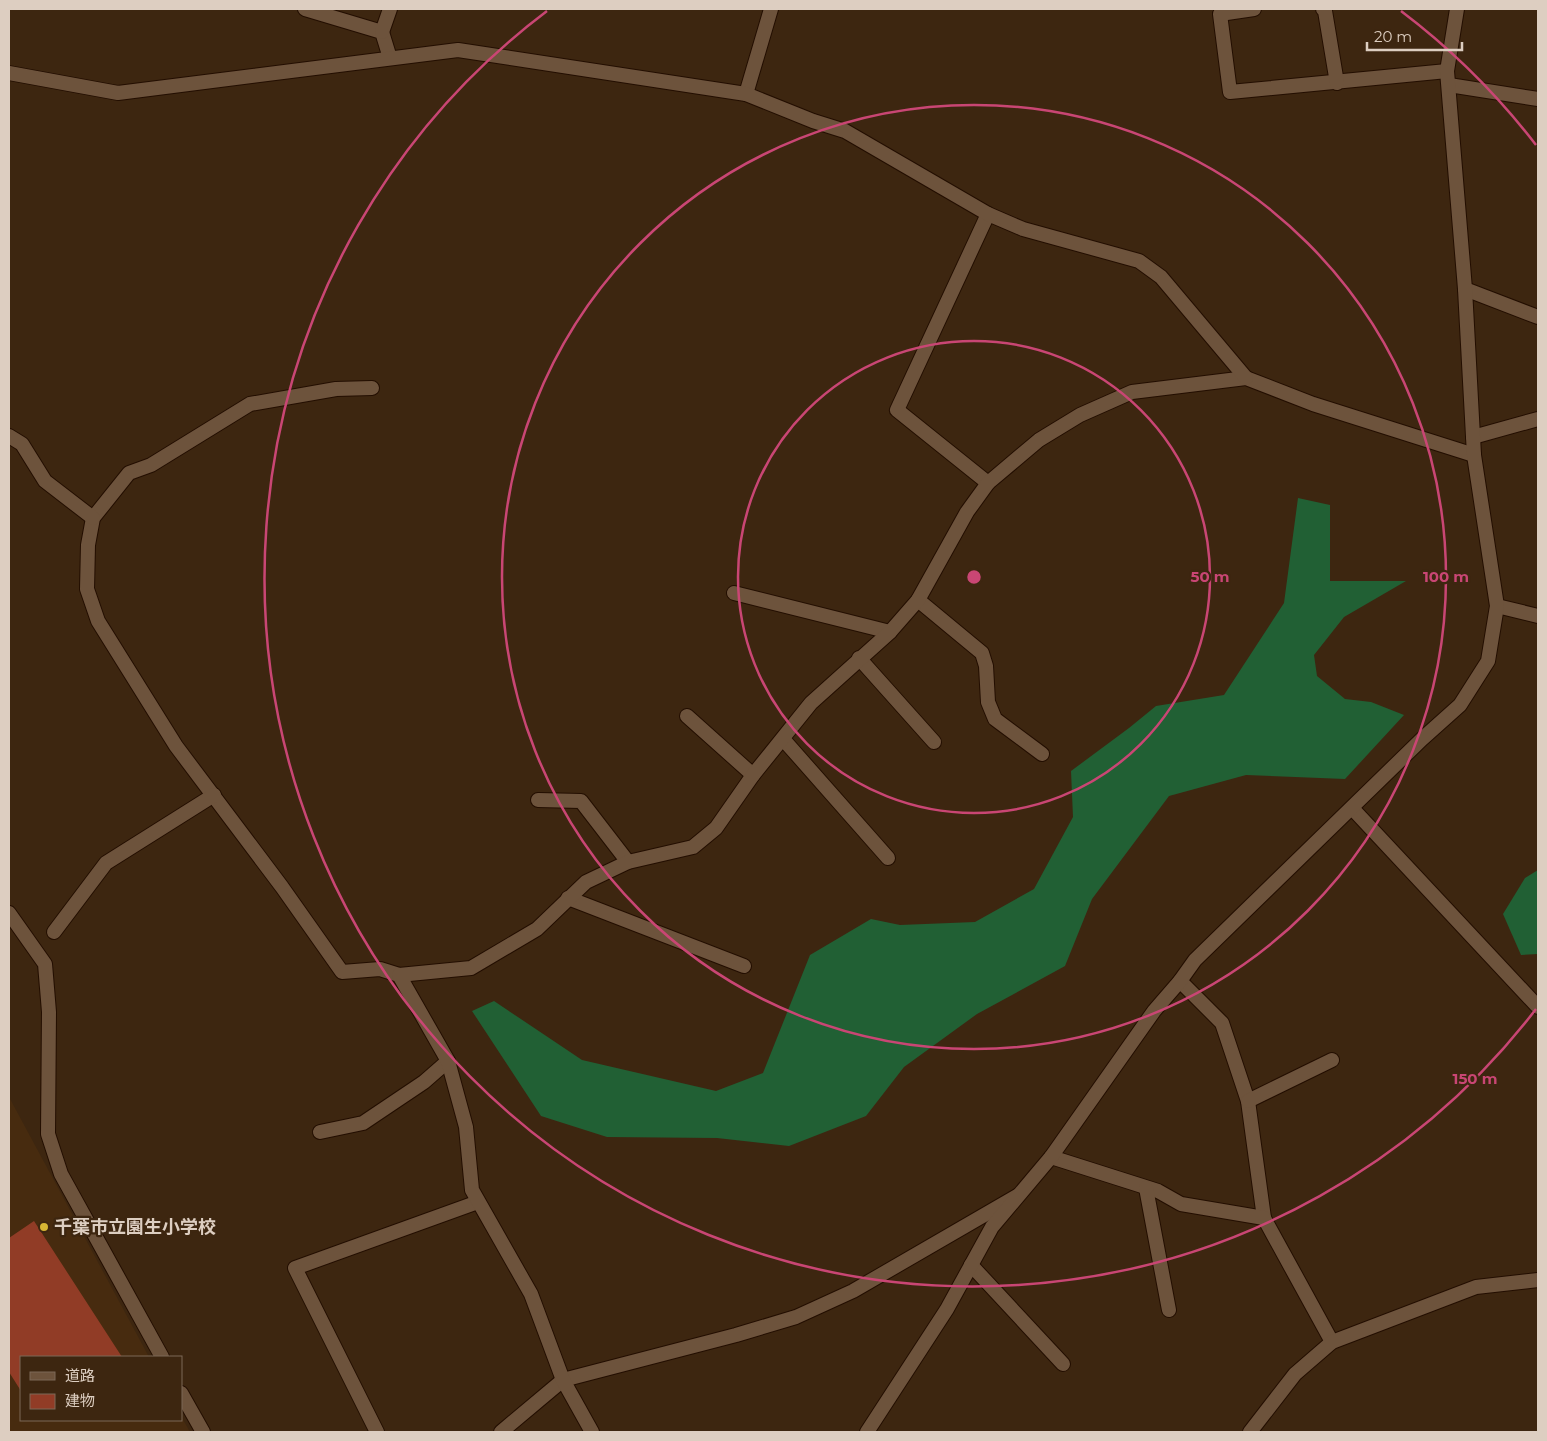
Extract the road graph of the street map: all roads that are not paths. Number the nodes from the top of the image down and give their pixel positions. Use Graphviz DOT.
graph roads {
  1 [pos="304,9"];
  2 [pos="390,9"];
  3 [pos="771,9"];
  4 [pos="1254,9"];
  5 [pos="1323,9"];
  6 [pos="1457,9"];
  7 [pos="382,32"];
  8 [pos="390,58"];
  9 [pos="9,73"];
  10 [pos="1448,78"];
  11 [pos="1337,82"];
  12 [pos="746,94"];
  13 [pos="1538,99"];
  14 [pos="988,214"];
  15 [pos="1465,289"];
  16 [pos="1538,317"];
  17 [pos="1246,378"];
  18 [pos="372,388"];
  19 [pos="1538,419"];
  20 [pos="9,436"];
  21 [pos="1473,437"];
  22 [pos="1474,455"];
  23 [pos="988,483"];
  24 [pos="93,518"];
  25 [pos="734,593"];
  26 [pos="918,600"];
  27 [pos="1497,606"];
  28 [pos="1538,616"];
  29 [pos="890,632"];
  30 [pos="859,658"];
  31 [pos="687,716"];
  32 [pos="783,739"];
  33 [pos="934,742"];
  34 [pos="1042,754"];
  35 [pos="753,775"];
  36 [pos="214,795"];
  37 [pos="538,800"];
  38 [pos="1352,808"];
  39 [pos="888,858"];
  40 [pos="628,862"];
  41 [pos="568,898"];
  42 [pos="9,913"];
  43 [pos="54,932"];
  44 [pos="744,966"];
  45 [pos="399,975"];
  46 [pos="1180,981"];
  47 [pos="1538,1007"];
  48 [pos="1332,1060"];
  49 [pos="448,1061"];
  50 [pos="1248,1101"];
  51 [pos="320,1132"];
  52 [pos="1051,1157"];
  53 [pos="1146,1188"];
  54 [pos="1018,1196"];
  55 [pos="478,1202"];
  56 [pos="1264,1218"];
  57 [pos="971,1265"];
  58 [pos="1538,1280"];
  59 [pos="1170,1310"];
  60 [pos="1332,1342"];
  61 [pos="161,1356"];
  62 [pos="1063,1364"];
  63 [pos="563,1380"];
  64 [pos="182,1395"];
  65 [pos="203,1432"];
  66 [pos="378,1432"];
  67 [pos="501,1432"];
  68 [pos="592,1432"];
  69 [pos="867,1432"];
  70 [pos="1250,1432"];
  1 -- 7 [label="street"];
  2 -- 7 [label="street"];
  3 -- 12 [label="street"];
  4 -- 11 [label="street"];
  5 -- 11 [label="street"];
  6 -- 10 [label="street"];
  7 -- 8 [label="street"];
  8 -- 9 [label="street"];
  8 -- 12 [label="street"];
  10 -- 11 [label="street"];
  10 -- 13 [label="street"];
  10 -- 15 [label="street"];
  12 -- 14 [label="street"];
  14 -- 17 [label="street"];
  14 -- 23 [label="street"];
  15 -- 16 [label="street"];
  15 -- 21 [label="street"];
  17 -- 22 [label="street"];
  17 -- 23 [label="street"];
  18 -- 24 [label="street"];
  19 -- 21 [label="street"];
  20 -- 24 [label="street"];
  21 -- 22 [label="street"];
  22 -- 27 [label="street"];
  23 -- 26 [label="street"];
  24 -- 36 [label="street"];
  25 -- 29 [label="street"];
  26 -- 29 [label="street"];
  26 -- 34 [label="street"];
  27 -- 28 [label="street"];
  27 -- 38 [label="street"];
  29 -- 30 [label="street"];
  30 -- 32 [label="street"];
  30 -- 33 [label="street"];
  31 -- 35 [label="street"];
  32 -- 35 [label="street"];
  32 -- 39 [label="street"];
  35 -- 40 [label="street"];
  36 -- 43 [label="street"];
  36 -- 45 [label="street"];
  37 -- 40 [label="street"];
  38 -- 46 [label="street"];
  38 -- 47 [label="street"];
  40 -- 41 [label="street"];
  41 -- 44 [label="street"];
  41 -- 45 [label="street"];
  42 -- 61 [label="street"];
  45 -- 49 [label="street"];
  46 -- 50 [label="street"];
  46 -- 52 [label="street"];
  48 -- 50 [label="street"];
  49 -- 51 [label="street"];
  49 -- 55 [label="street"];
  50 -- 56 [label="street"];
  52 -- 53 [label="street"];
  52 -- 54 [label="street"];
  53 -- 56 [label="street"];
  53 -- 59 [label="street"];
  54 -- 57 [label="street"];
  54 -- 63 [label="street"];
  55 -- 63 [label="street"];
  55 -- 66 [label="street"];
  56 -- 60 [label="street"];
  57 -- 62 [label="street"];
  57 -- 69 [label="street"];
  58 -- 60 [label="street"];
  60 -- 70 [label="street"];
  63 -- 67 [label="street"];
  63 -- 68 [label="street"];
  64 -- 65 [label="street"];
}
